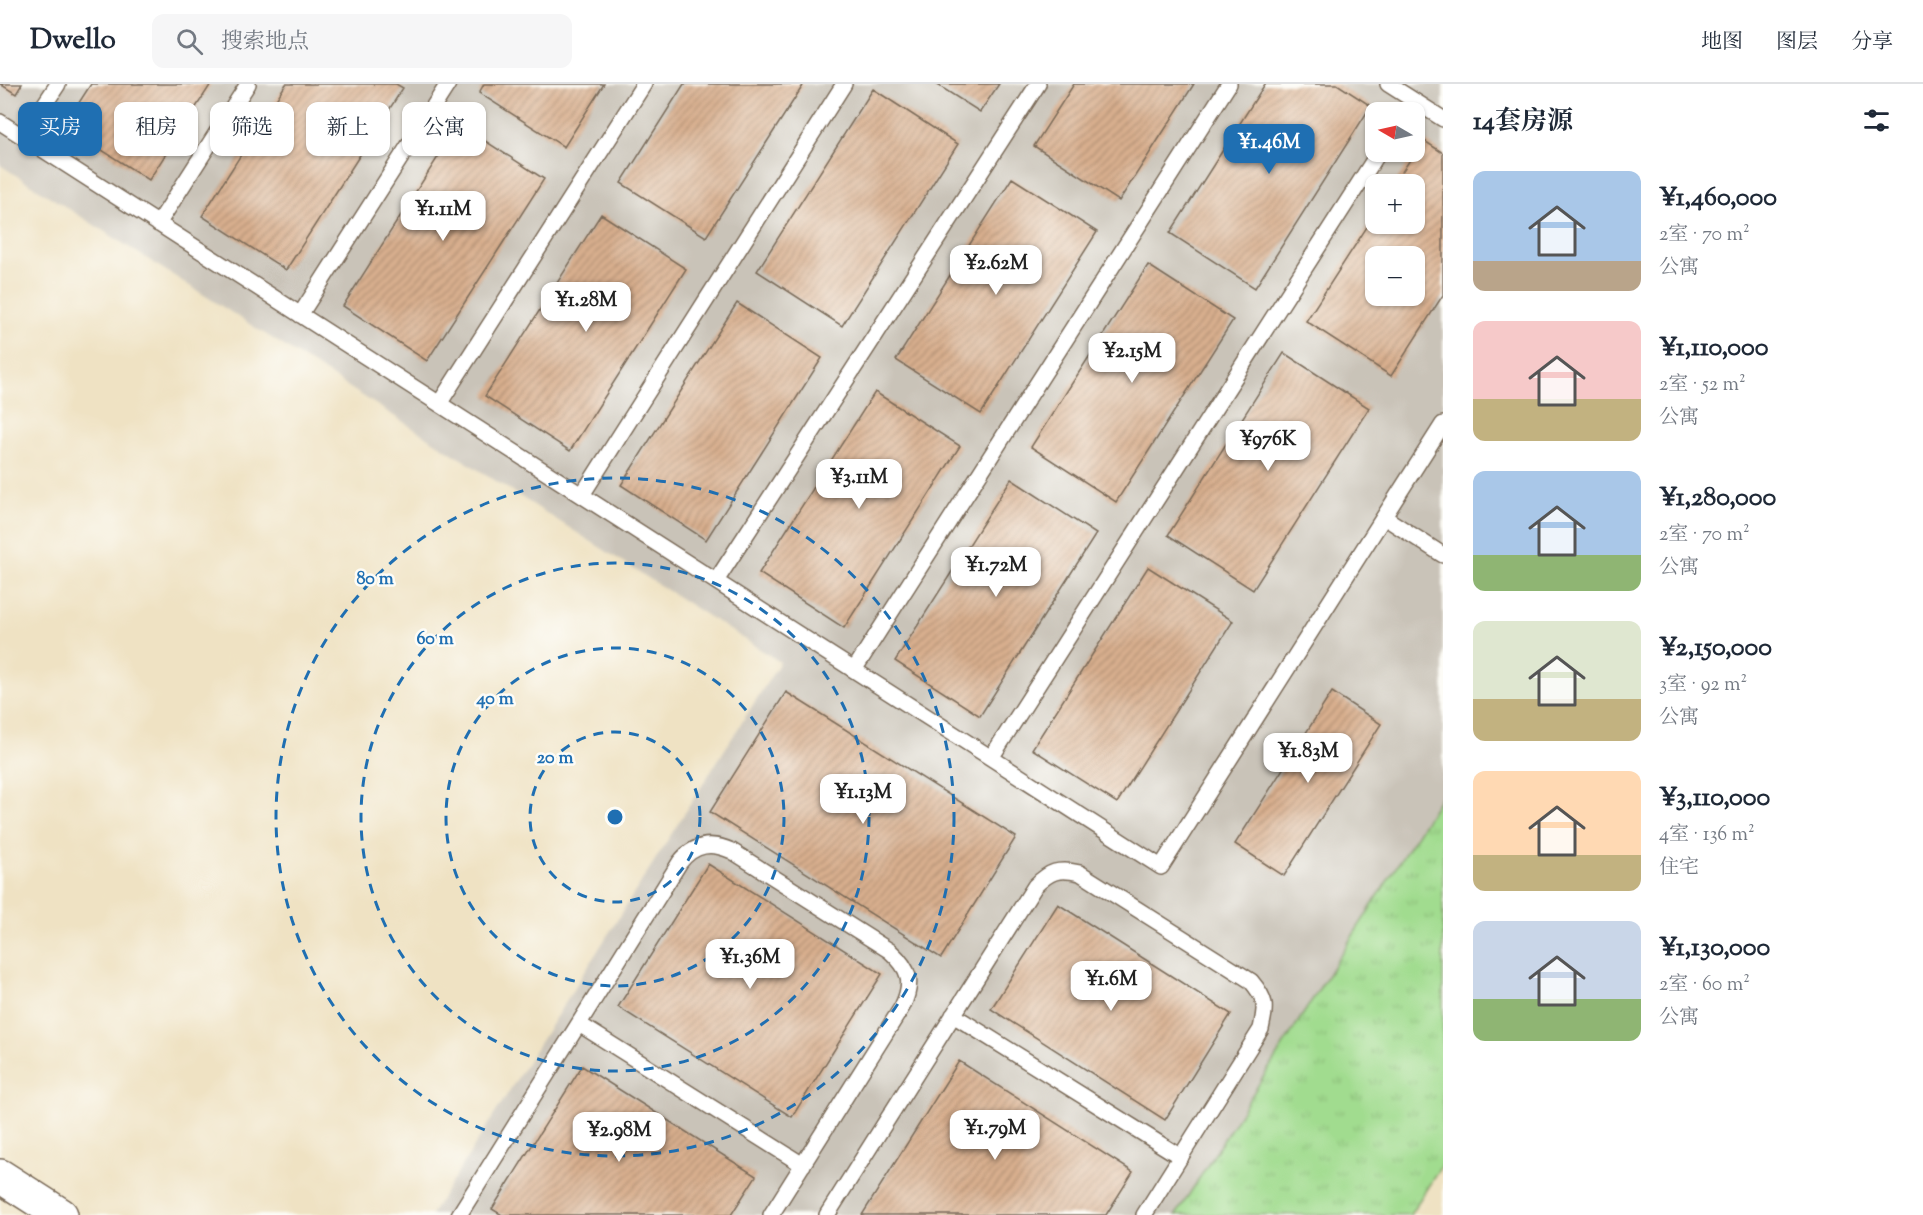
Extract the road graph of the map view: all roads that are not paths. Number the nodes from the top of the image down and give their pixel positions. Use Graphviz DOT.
graph roads {
  1 [pos="58,84"];
  2 [pos="248,84"];
  3 [pos="448,84"];
  4 [pos="644,84"];
  5 [pos="844,84"];
  6 [pos="1038,84"];
  7 [pos="1229,84"];
  8 [pos="1388,84"];
  9 [pos="46,102"];
  10 [pos="1404,102"];
  11 [pos="1425,112"];
  12 [pos="1443,119"];
  13 [pos="0,122"];
  14 [pos="18,134"];
  15 [pos="52,156"];
  16 [pos="1373,162"];
  17 [pos="158,224"];
  18 [pos="300,315"];
  19 [pos="439,404"];
  20 [pos="1443,424"];
  21 [pos="582,495"];
  22 [pos="1384,517"];
  23 [pos="1443,555"];
  24 [pos="716,581"];
  25 [pos="854,670"];
  26 [pos="991,758"];
  27 [pos="953,1015"];
  28 [pos="579,1024"];
  29 [pos="1181,1157"];
  30 [pos="803,1165"];
  31 [pos="0,1176"];
  32 [pos="62,1215"];
  33 [pos="459,1215"];
  34 [pos="771,1215"];
  35 [pos="827,1215"];
  36 [pos="1144,1215"];
  1 -- 9 [label="lane"];
  2 -- 17 [label="lane"];
  3 -- 18 [label="lane"];
  4 -- 19 [label="lane"];
  5 -- 21 [label="lane"];
  6 -- 24 [label="lane"];
  7 -- 25 [label="lane"];
  8 -- 10 [label="lane"];
  11 -- 12 [label="lane"];
  13 -- 14 [label="lane"];
  15 -- 17 [label="lane"];
  16 -- 26 [label="lane"];
  17 -- 18 [label="lane"];
  18 -- 19 [label="lane"];
  19 -- 21 [label="lane"];
  20 -- 22 [label="lane"];
  21 -- 24 [label="lane"];
  22 -- 23 [label="lane"];
  22 -- 26 [label="lane"];
  24 -- 25 [label="lane"];
  25 -- 26 [label="lane"];
  27 -- 29 [label="lane"];
  27 -- 29 [label="lane"];
  27 -- 35 [label="lane"];
  28 -- 30 [label="lane"];
  28 -- 30 [label="lane"];
  28 -- 33 [label="lane"];
  29 -- 36 [label="lane"];
  30 -- 34 [label="lane"];
  31 -- 32 [label="street"];
}
